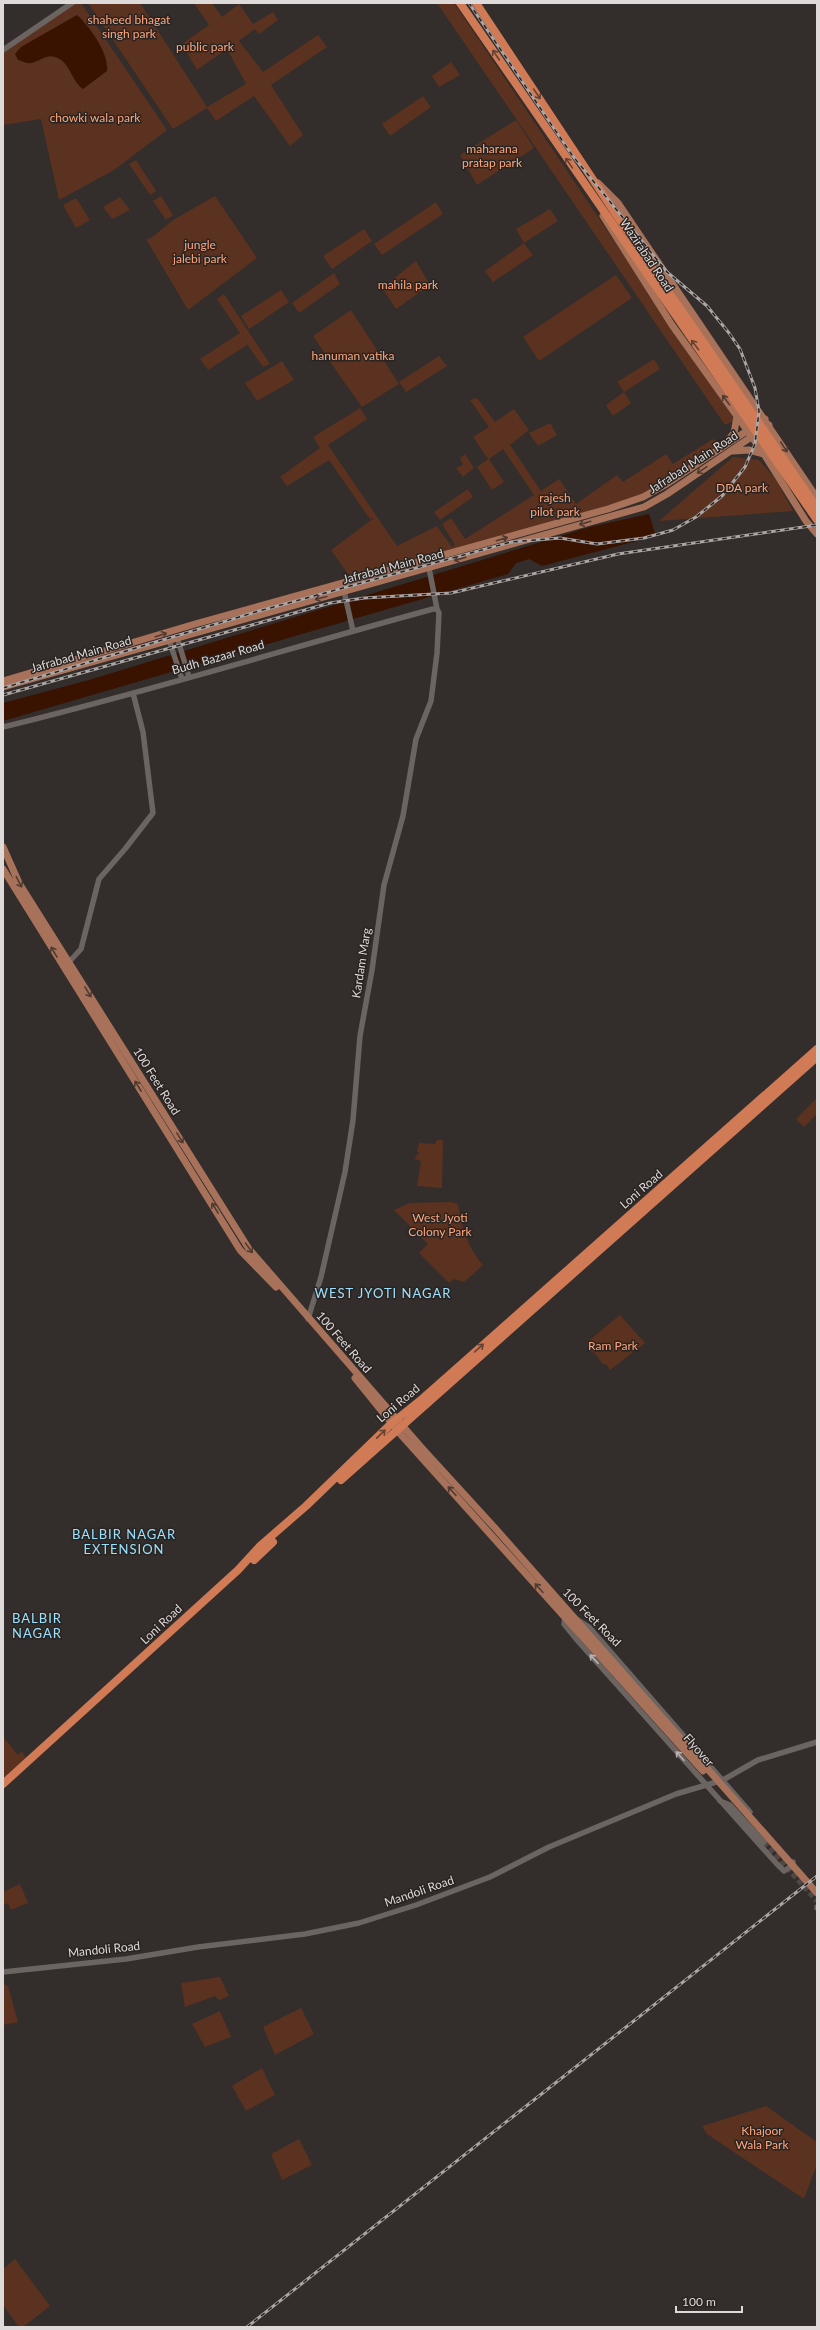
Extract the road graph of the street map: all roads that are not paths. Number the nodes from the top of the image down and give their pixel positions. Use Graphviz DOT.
graph roads {
  1 [pos="67,3"];
  2 [pos="72,3"];
  3 [pos="460,3"];
  4 [pos="476,3"];
  5 [pos="3,48"];
  6 [pos="591,176"];
  7 [pos="584,184"];
  8 [pos="720,353"];
  9 [pos="700,365"];
  10 [pos="737,416"];
  11 [pos="767,422"];
  12 [pos="750,435"];
  13 [pos="722,447"];
  14 [pos="764,454"];
  15 [pos="726,455"];
  16 [pos="817,498"];
  17 [pos="817,508"];
  18 [pos="817,520"];
  19 [pos="817,534"];
  20 [pos="429,568"];
  21 [pos="344,591"];
  22 [pos="437,610"];
  23 [pos="353,631"];
  24 [pos="177,637"];
  25 [pos="169,640"];
  26 [pos="189,677"];
  27 [pos="182,679"];
  28 [pos="3,681"];
  29 [pos="3,687"];
  30 [pos="134,693"];
  31 [pos="3,727"];
  32 [pos="3,847"];
  33 [pos="3,869"];
  34 [pos="69,962"];
  35 [pos="817,1049"];
  36 [pos="817,1057"];
  37 [pos="150,1098"];
  38 [pos="308,1319"];
  39 [pos="395,1421"];
  40 [pos="401,1428"];
  41 [pos="484,1521"];
  42 [pos="251,1560"];
  43 [pos="565,1616"];
  44 [pos="573,1617"];
  45 [pos="817,1742"];
  46 [pos="723,1780"];
  47 [pos="3,1784"];
  48 [pos="706,1785"];
  49 [pos="3,1790"];
  50 [pos="731,1790"];
  51 [pos="720,1801"];
  52 [pos="817,1893"];
  53 [pos="817,1899"];
  54 [pos="3,1972"];
  1 -- 5 [label="street"];
  2 -- 5 [label="street"];
  7 -- 3 [label="highway, Wazirabad Road, one-way"];
  4 -- 6 [label="highway, Wazirabad Road, one-way"];
  6 -- 8 [label="main road"];
  6 -- 17 [label="highway, Wazirabad Road"];
  7 -- 9 [label="main road"];
  18 -- 7 [label="highway, Wazirabad Road, one-way"];
  8 -- 9 [label="main road"];
  8 -- 11 [label="main road"];
  10 -- 9 [label="main road, one-way"];
  10 -- 12 [label="main road"];
  10 -- 13 [label="main road"];
  11 -- 12 [label="main road, Jafrabad Main Road"];
  11 -- 16 [label="main road, one-way"];
  12 -- 13 [label="main road, Jafrabad Main Road"];
  12 -- 14 [label="main road"];
  12 -- 15 [label="main road, Jafrabad Main Road"];
  28 -- 13 [label="main road, Jafrabad Main Road, one-way"];
  14 -- 15 [label="main road"];
  14 -- 19 [label="main road"];
  15 -- 20 [label="main road, Jafrabad Main Road, one-way"];
  20 -- 21 [label="main road, Jafrabad Main Road"];
  20 -- 22 [label="street, Kardam Marg"];
  21 -- 23 [label="street"];
  21 -- 24 [label="main road, Jafrabad Main Road, one-way"];
  22 -- 23 [label="street, Budh Bazaar Road"];
  22 -- 38 [label="street, Kardam Marg"];
  23 -- 26 [label="street, Budh Bazaar Road"];
  24 -- 25 [label="main road, Jafrabad Main Road"];
  24 -- 26 [label="street"];
  25 -- 27 [label="street"];
  25 -- 29 [label="main road, Jafrabad Main Road"];
  26 -- 27 [label="street, Budh Bazaar Road"];
  27 -- 30 [label="street, Budh Bazaar Road"];
  30 -- 31 [label="street, Budh Bazaar Road"];
  30 -- 34 [label="street"];
  32 -- 34 [label="main road, 100 Feet Road, one-way"];
  37 -- 33 [label="main road, 100 Feet Road, one-way"];
  34 -- 37 [label="main road, 100 Feet Road, one-way"];
  39 -- 35 [label="highway, Loni Road, one-way"];
  36 -- 40 [label="highway, Loni Road"];
  37 -- 38 [label="main road, 100 Feet Road"];
  38 -- 39 [label="main road, 100 Feet Road"];
  39 -- 40 [label="main road, 100 Feet Road"];
  42 -- 39 [label="highway, Loni Road, one-way"];
  40 -- 41 [label="main road, 100 Feet Road"];
  40 -- 42 [label="highway, Loni Road"];
  43 -- 41 [label="main road, 100 Feet Road, one-way"];
  41 -- 44 [label="main road, 100 Feet Road"];
  42 -- 47 [label="highway, Loni Road"];
  42 -- 49 [label="highway, Loni Road"];
  48 -- 43 [label="street, 100 Feet Road, one-way"];
  43 -- 53 [label="main road, Flyover"];
  44 -- 46 [label="street, 100 Feet Road"];
  44 -- 52 [label="main road, Flyover"];
  45 -- 46 [label="street, Mandoli Road"];
  46 -- 48 [label="street, Mandoli Road"];
  46 -- 50 [label="street, 100 Feet Road"];
  48 -- 51 [label="street, 100 Feet Road"];
  48 -- 54 [label="street, Mandoli Road"];
  50 -- 51 [label="street"];
  50 -- 51 [label="street"];
}
